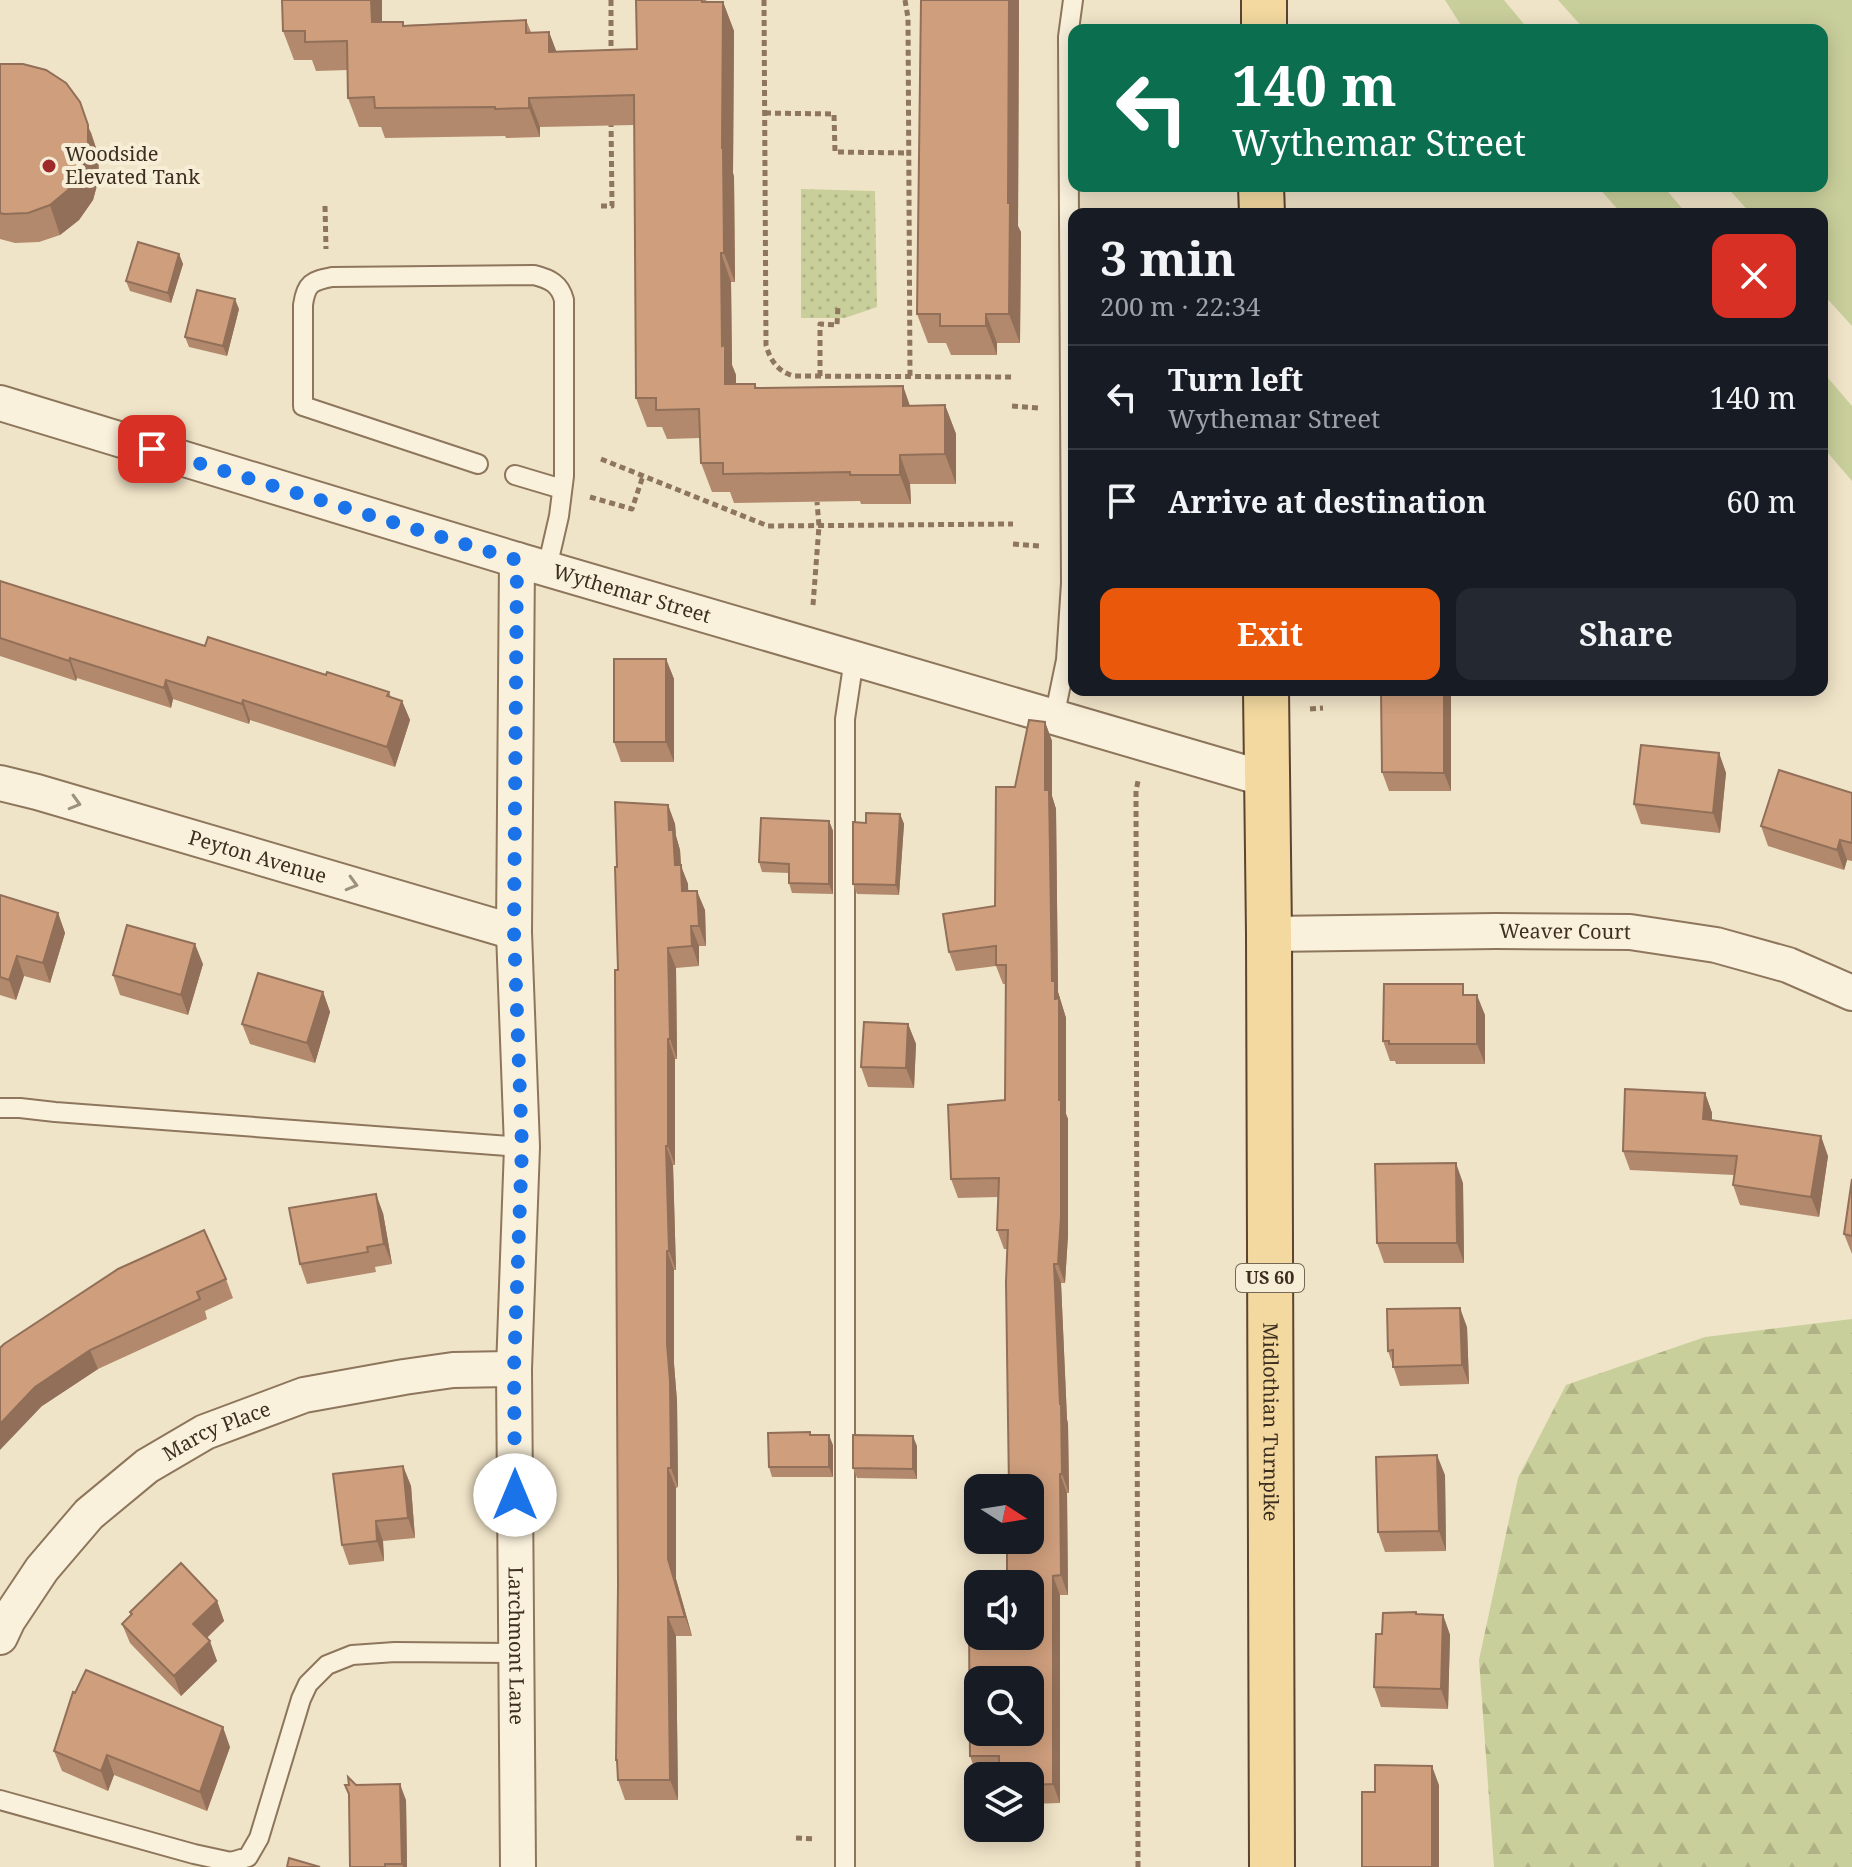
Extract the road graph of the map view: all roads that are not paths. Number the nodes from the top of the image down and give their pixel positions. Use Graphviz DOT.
graph roads {
  1 [pos="1073,0"];
  2 [pos="1070,24"];
  3 [pos="0,403"];
  4 [pos="478,464"];
  5 [pos="515,475"];
  6 [pos="562,489"];
  7 [pos="532,564"];
  8 [pos="1068,629"];
  9 [pos="854,659"];
  10 [pos="1266,696"];
  11 [pos="1054,718"];
  12 [pos="1266,779"];
  13 [pos="0,783"];
  14 [pos="514,932"];
  15 [pos="1269,934"];
  16 [pos="1852,993"];
  17 [pos="0,1108"];
  18 [pos="522,1147"];
  19 [pos="514,1369"];
  20 [pos="0,1637"];
  21 [pos="516,1653"];
  22 [pos="0,1800"];
  23 [pos="518,1867"];
  24 [pos="845,1867"];
  25 [pos="1272,1867"];
  1 -- 2 [label="lane"];
  3 -- 7 [label="street, Wythemar Street"];
  4 -- 6 [label="lane"];
  5 -- 6 [label="lane"];
  6 -- 7 [label="lane"];
  7 -- 9 [label="street, Wythemar Street"];
  7 -- 14 [label="street, Larchmont Lane"];
  8 -- 11 [label="lane"];
  9 -- 11 [label="street, Wythemar Street"];
  9 -- 24 [label="lane"];
  10 -- 12 [label="main road, Midlothian Turnpike / US 60"];
  11 -- 12 [label="street, Wythemar Street"];
  12 -- 15 [label="main road, Midlothian Turnpike / US 60"];
  13 -- 14 [label="street, Peyton Avenue, one-way"];
  14 -- 18 [label="street, Larchmont Lane"];
  15 -- 16 [label="street, Weaver Court"];
  15 -- 25 [label="main road, Midlothian Turnpike / US 60"];
  17 -- 18 [label="lane"];
  18 -- 19 [label="street, Larchmont Lane"];
  19 -- 20 [label="street, Marcy Place"];
  19 -- 21 [label="street, Larchmont Lane"];
  21 -- 22 [label="lane"];
  21 -- 23 [label="street, Larchmont Lane"];
}
